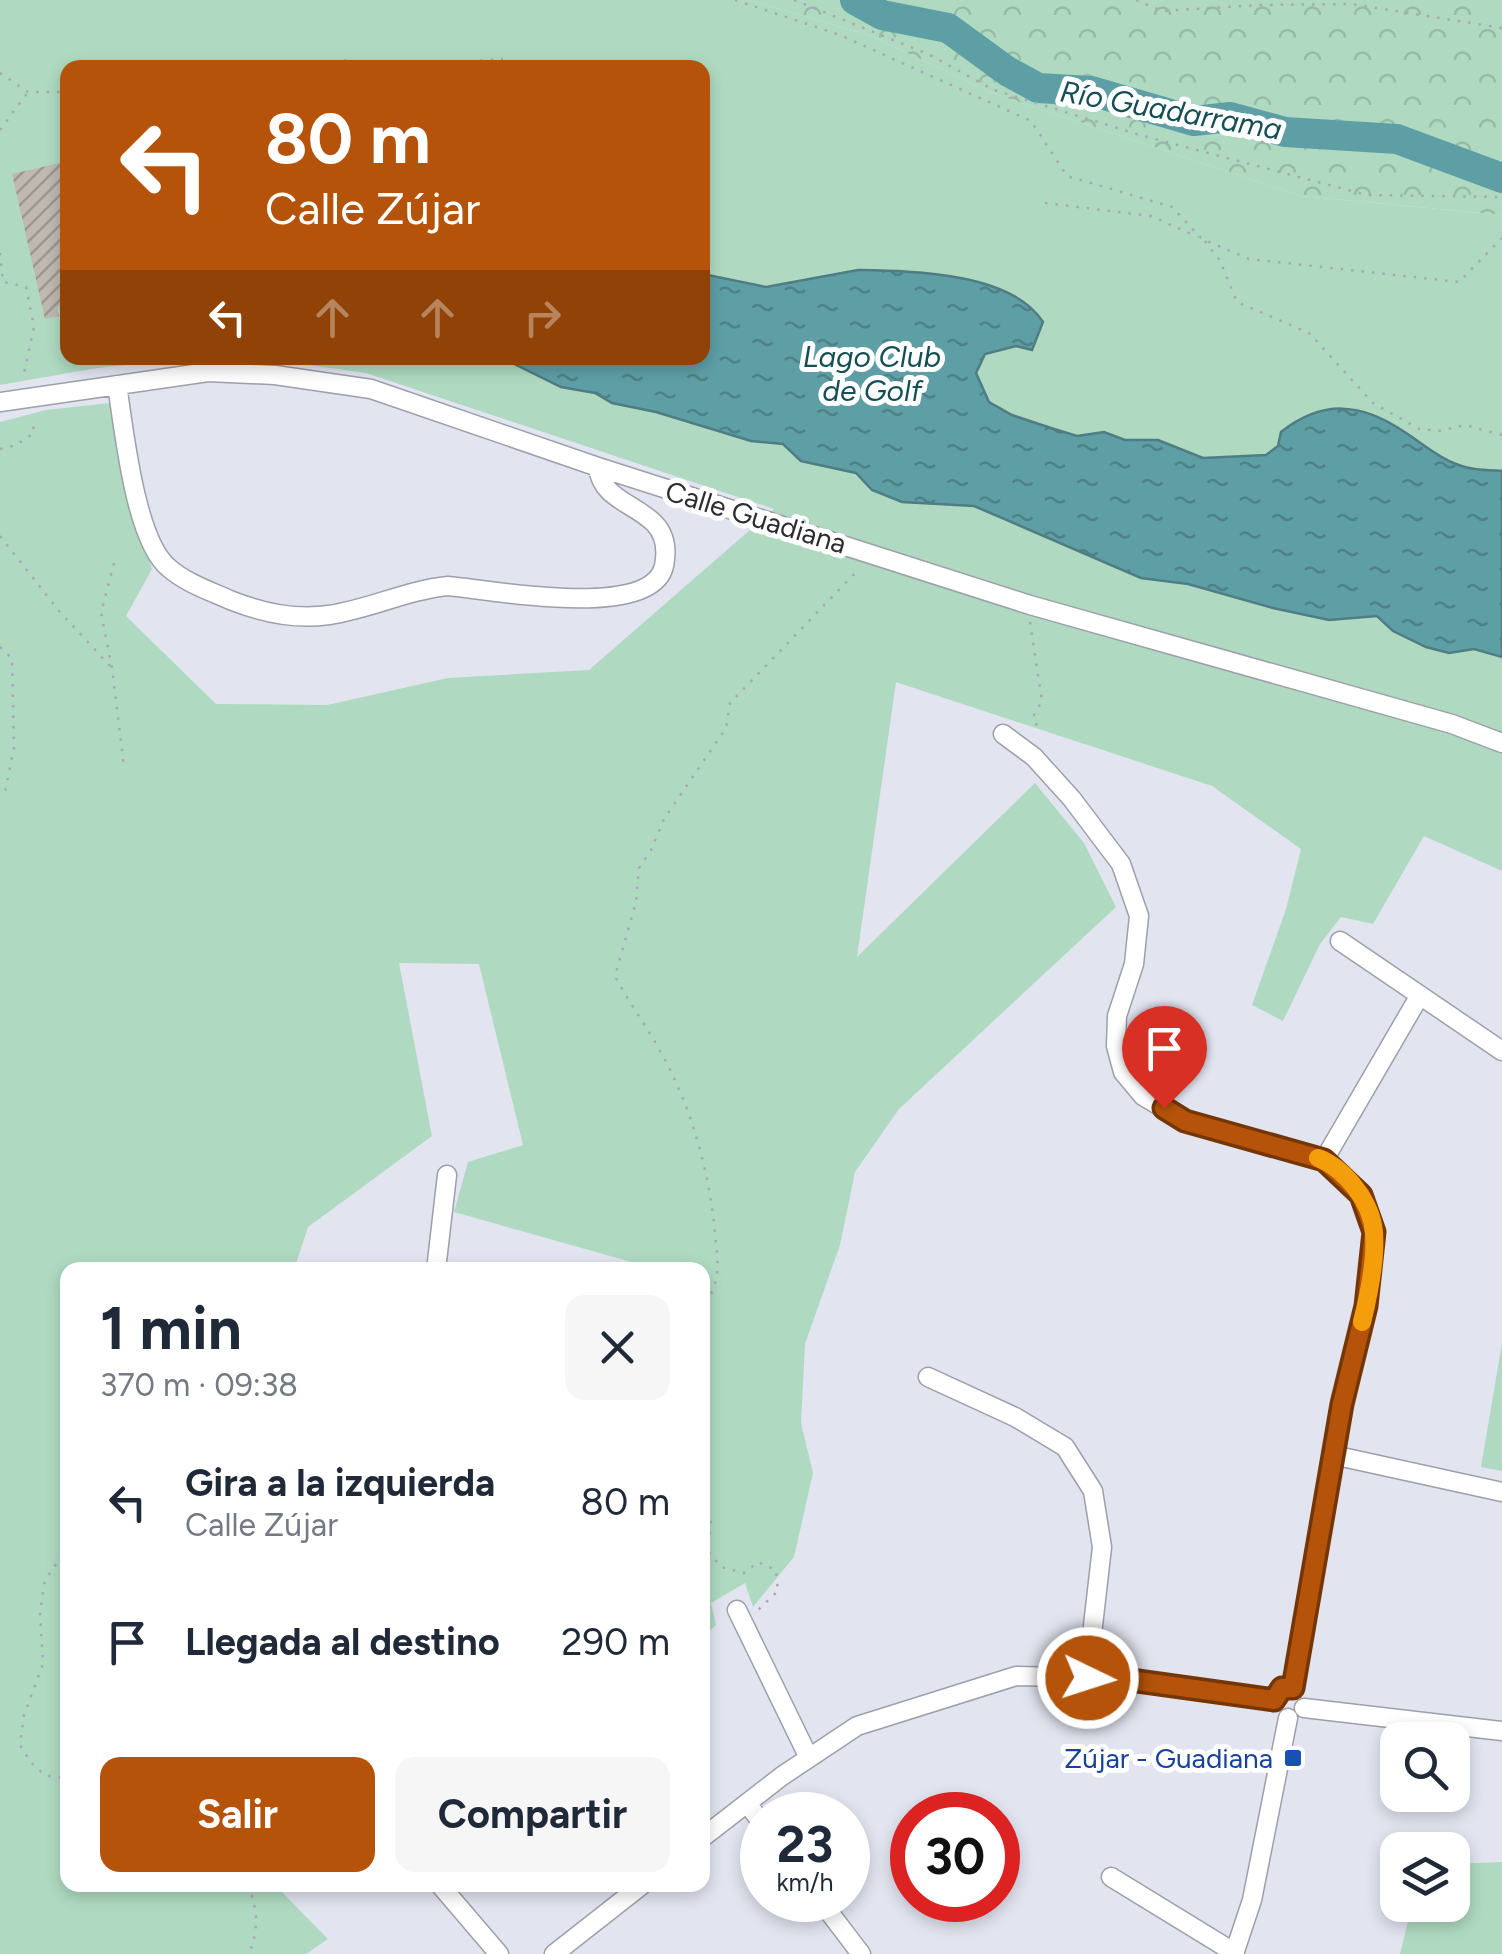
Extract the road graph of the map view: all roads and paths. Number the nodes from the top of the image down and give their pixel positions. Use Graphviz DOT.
graph roads {
  1 [pos="735,0"];
  2 [pos="794,0"];
  3 [pos="1136,0"];
  4 [pos="1502,28"];
  5 [pos="503,59"];
  6 [pos="488,60"];
  7 [pos="0,73"];
  8 [pos="28,92"];
  9 [pos="60,92"];
  10 [pos="0,130"];
  11 [pos="1502,197"];
  12 [pos="1045,203"];
  13 [pos="1202,238"];
  14 [pos="1502,238"];
  15 [pos="0,253"];
  16 [pos="2,282"];
  17 [pos="23,378"];
  18 [pos="117,385"];
  19 [pos="0,402"];
  20 [pos="33,422"];
  21 [pos="1502,435"];
  22 [pos="0,449"];
  23 [pos="598,467"];
  24 [pos="0,536"];
  25 [pos="874,554"];
  26 [pos="114,563"];
  27 [pos="1030,605"];
  28 [pos="0,647"];
  29 [pos="112,668"];
  30 [pos="1003,734"];
  31 [pos="1502,743"];
  32 [pos="1027,751"];
  33 [pos="124,767"];
  34 [pos="0,796"];
  35 [pos="1340,941"];
  36 [pos="1420,996"];
  37 [pos="1502,1050"];
  38 [pos="1324,1160"];
  39 [pos="447,1175"];
  40 [pos="437,1262"];
  41 [pos="710,1296"];
  42 [pos="928,1377"];
  43 [pos="1333,1455"];
  44 [pos="1502,1492"];
  45 [pos="710,1552"];
  46 [pos="60,1558"];
  47 [pos="741,1617"];
  48 [pos="1088,1678"];
  49 [pos="1293,1688"];
  50 [pos="1274,1700"];
  51 [pos="1296,1713"];
  52 [pos="1502,1730"];
  53 [pos="809,1758"];
  54 [pos="60,1778"];
  55 [pos="763,1792"];
  56 [pos="740,1809"];
  57 [pos="710,1832"];
  58 [pos="1110,1877"];
  59 [pos="251,1892"];
  60 [pos="446,1892"];
  61 [pos="633,1892"];
  62 [pos="837,1922"];
  63 [pos="1234,1953"];
  64 [pos="249,1954"];
  65 [pos="499,1954"];
  66 [pos="554,1954"];
  67 [pos="861,1954"];
  1 -- 13 [label="path"];
  2 -- 11 [label="path"];
  3 -- 4 [label="path"];
  5 -- 6 [label="path"];
  7 -- 8 [label="path"];
  8 -- 9 [label="path"];
  8 -- 10 [label="path"];
  12 -- 13 [label="path"];
  13 -- 14 [label="path"];
  13 -- 21 [label="path"];
  15 -- 16 [label="path"];
  16 -- 17 [label="path"];
  18 -- 19 [label="street, Calle Guadiana"];
  18 -- 23 [label="street, Calle Guadiana"];
  18 -- 23 [label="street"];
  20 -- 22 [label="path"];
  23 -- 25 [label="street, Calle Guadiana"];
  24 -- 29 [label="path"];
  25 -- 27 [label="street, Calle Guadiana"];
  25 -- 41 [label="path"];
  26 -- 29 [label="path"];
  27 -- 31 [label="street, Calle Guadiana"];
  27 -- 32 [label="path"];
  28 -- 34 [label="path"];
  29 -- 33 [label="path"];
  30 -- 32 [label="street"];
  32 -- 38 [label="street"];
  35 -- 36 [label="street"];
  36 -- 37 [label="street"];
  36 -- 38 [label="street"];
  38 -- 43 [label="street"];
  39 -- 40 [label="street"];
  42 -- 48 [label="street"];
  43 -- 44 [label="street"];
  43 -- 49 [label="street"];
  45 -- 47 [label="path"];
  46 -- 54 [label="path"];
  47 -- 53 [label="street"];
  48 -- 50 [label="street"];
  48 -- 53 [label="street"];
  49 -- 50 [label="street"];
  49 -- 51 [label="street"];
  50 -- 51 [label="street"];
  51 -- 52 [label="street"];
  51 -- 63 [label="street"];
  53 -- 55 [label="street"];
  56 -- 57 [label="street"];
  58 -- 63 [label="street"];
  59 -- 64 [label="path"];
  60 -- 65 [label="street"];
  61 -- 66 [label="street"];
  62 -- 67 [label="street"];
}
